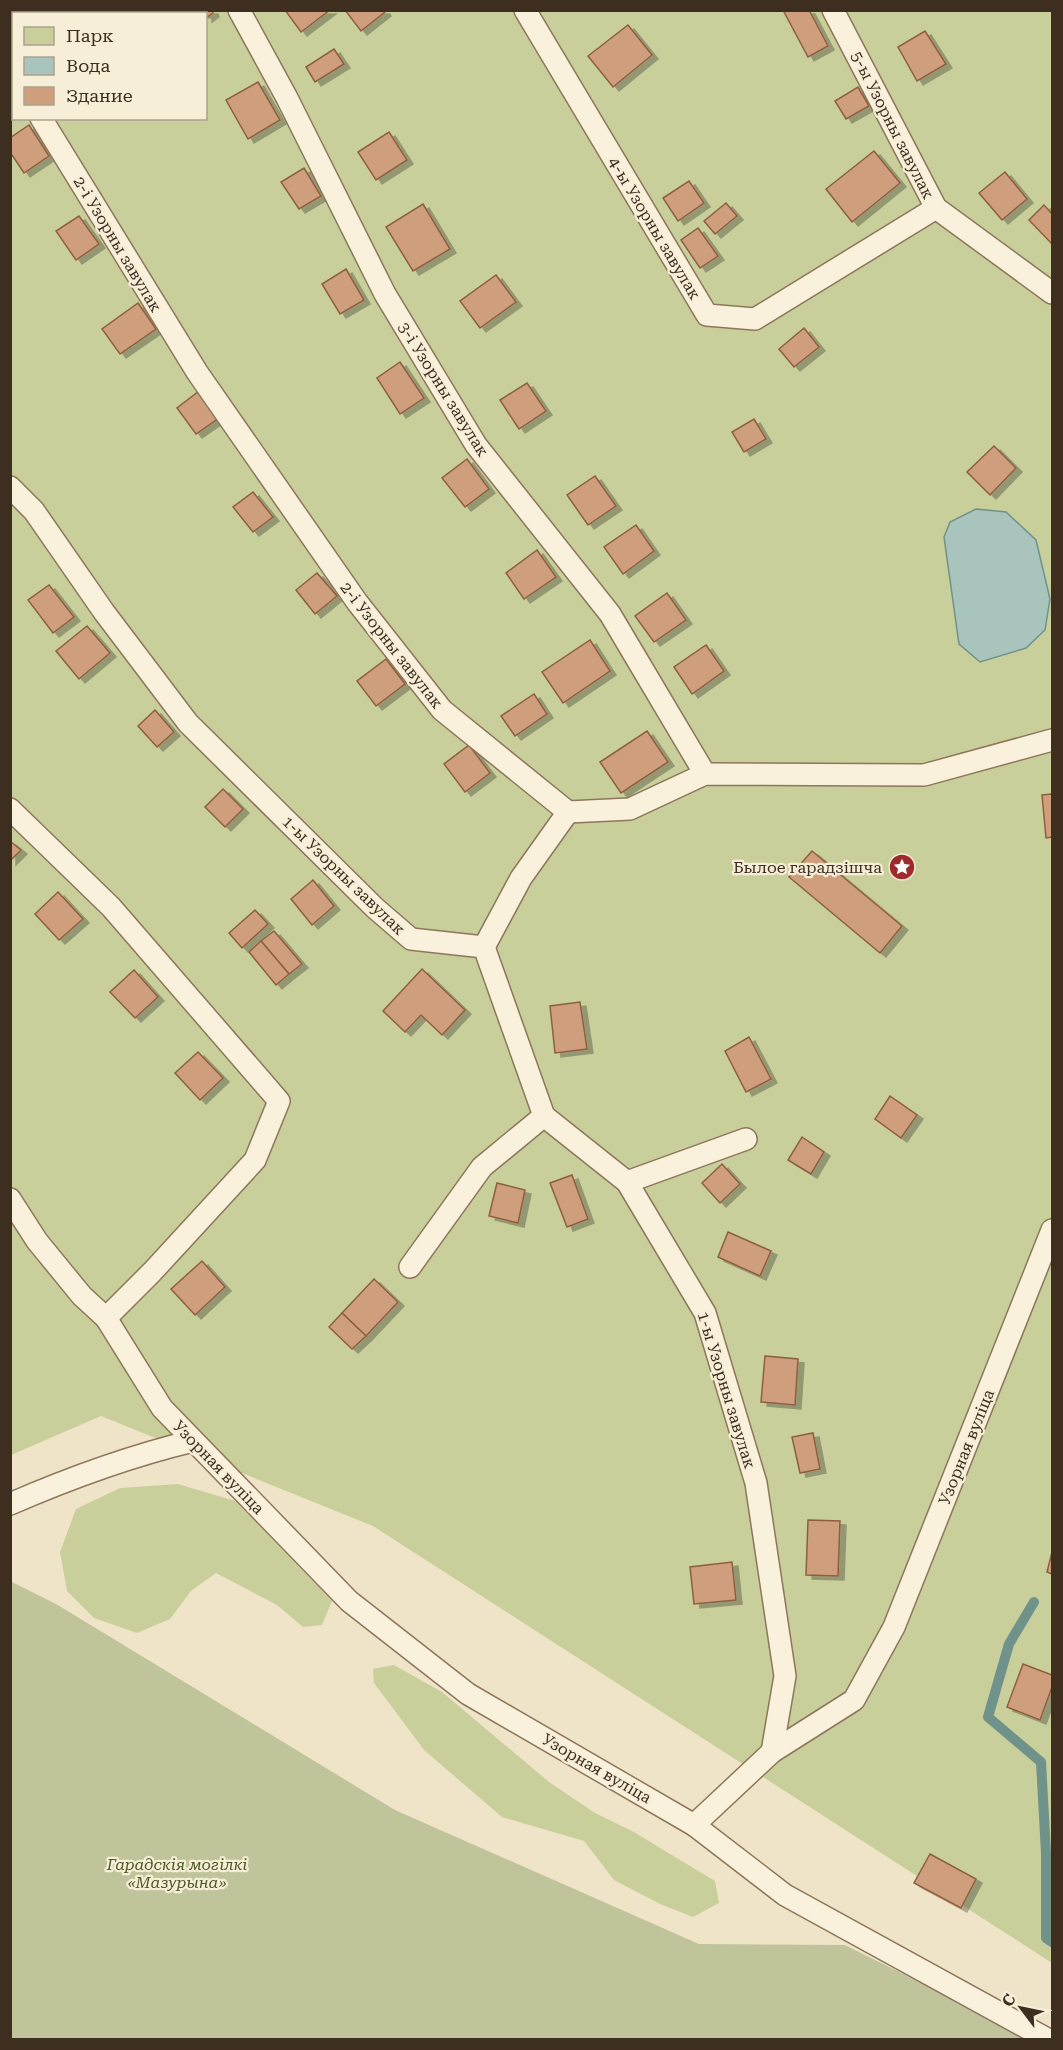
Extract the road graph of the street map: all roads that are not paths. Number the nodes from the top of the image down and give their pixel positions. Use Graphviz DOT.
graph roads {
  1 [pos="239,10"];
  2 [pos="525,10"];
  3 [pos="833,10"];
  4 [pos="42,120"];
  5 [pos="936,208"];
  6 [pos="1053,293"];
  7 [pos="10,487"];
  8 [pos="1053,740"];
  9 [pos="705,774"];
  10 [pos="10,809"];
  11 [pos="568,812"];
  12 [pos="484,947"];
  13 [pos="544,1116"];
  14 [pos="746,1139"];
  15 [pos="627,1182"];
  16 [pos="10,1199"];
  17 [pos="1053,1230"];
  18 [pos="410,1267"];
  19 [pos="106,1318"];
  20 [pos="193,1441"];
  21 [pos="10,1504"];
  22 [pos="772,1752"];
  23 [pos="694,1825"];
  24 [pos="1049,2040"];
  1 -- 9 [label="lane, 3-і Узорны завулак"];
  2 -- 5 [label="lane, 4-ы Узорны завулак"];
  3 -- 5 [label="lane, 5-ы Узорны завулак"];
  4 -- 11 [label="lane, 2-і Узорны завулак"];
  5 -- 6 [label="lane, 5-ы Узорны завулак"];
  7 -- 12 [label="lane, 1-ы Узорны завулак"];
  8 -- 9 [label="lane"];
  9 -- 11 [label="lane"];
  10 -- 19 [label="lane"];
  11 -- 12 [label="lane"];
  12 -- 13 [label="lane"];
  13 -- 15 [label="lane, 1-ы Узорны завулак"];
  13 -- 18 [label="lane"];
  14 -- 15 [label="lane"];
  15 -- 22 [label="lane, 1-ы Узорны завулак"];
  16 -- 19 [label="lane, Узорная вуліца"];
  17 -- 22 [label="lane, Узорная вуліца"];
  19 -- 20 [label="lane, Узорная вуліца"];
  20 -- 21 [label="lane"];
  20 -- 23 [label="lane, Узорная вуліца"];
  22 -- 23 [label="lane, Узорная вуліца"];
  23 -- 24 [label="lane"];
}
